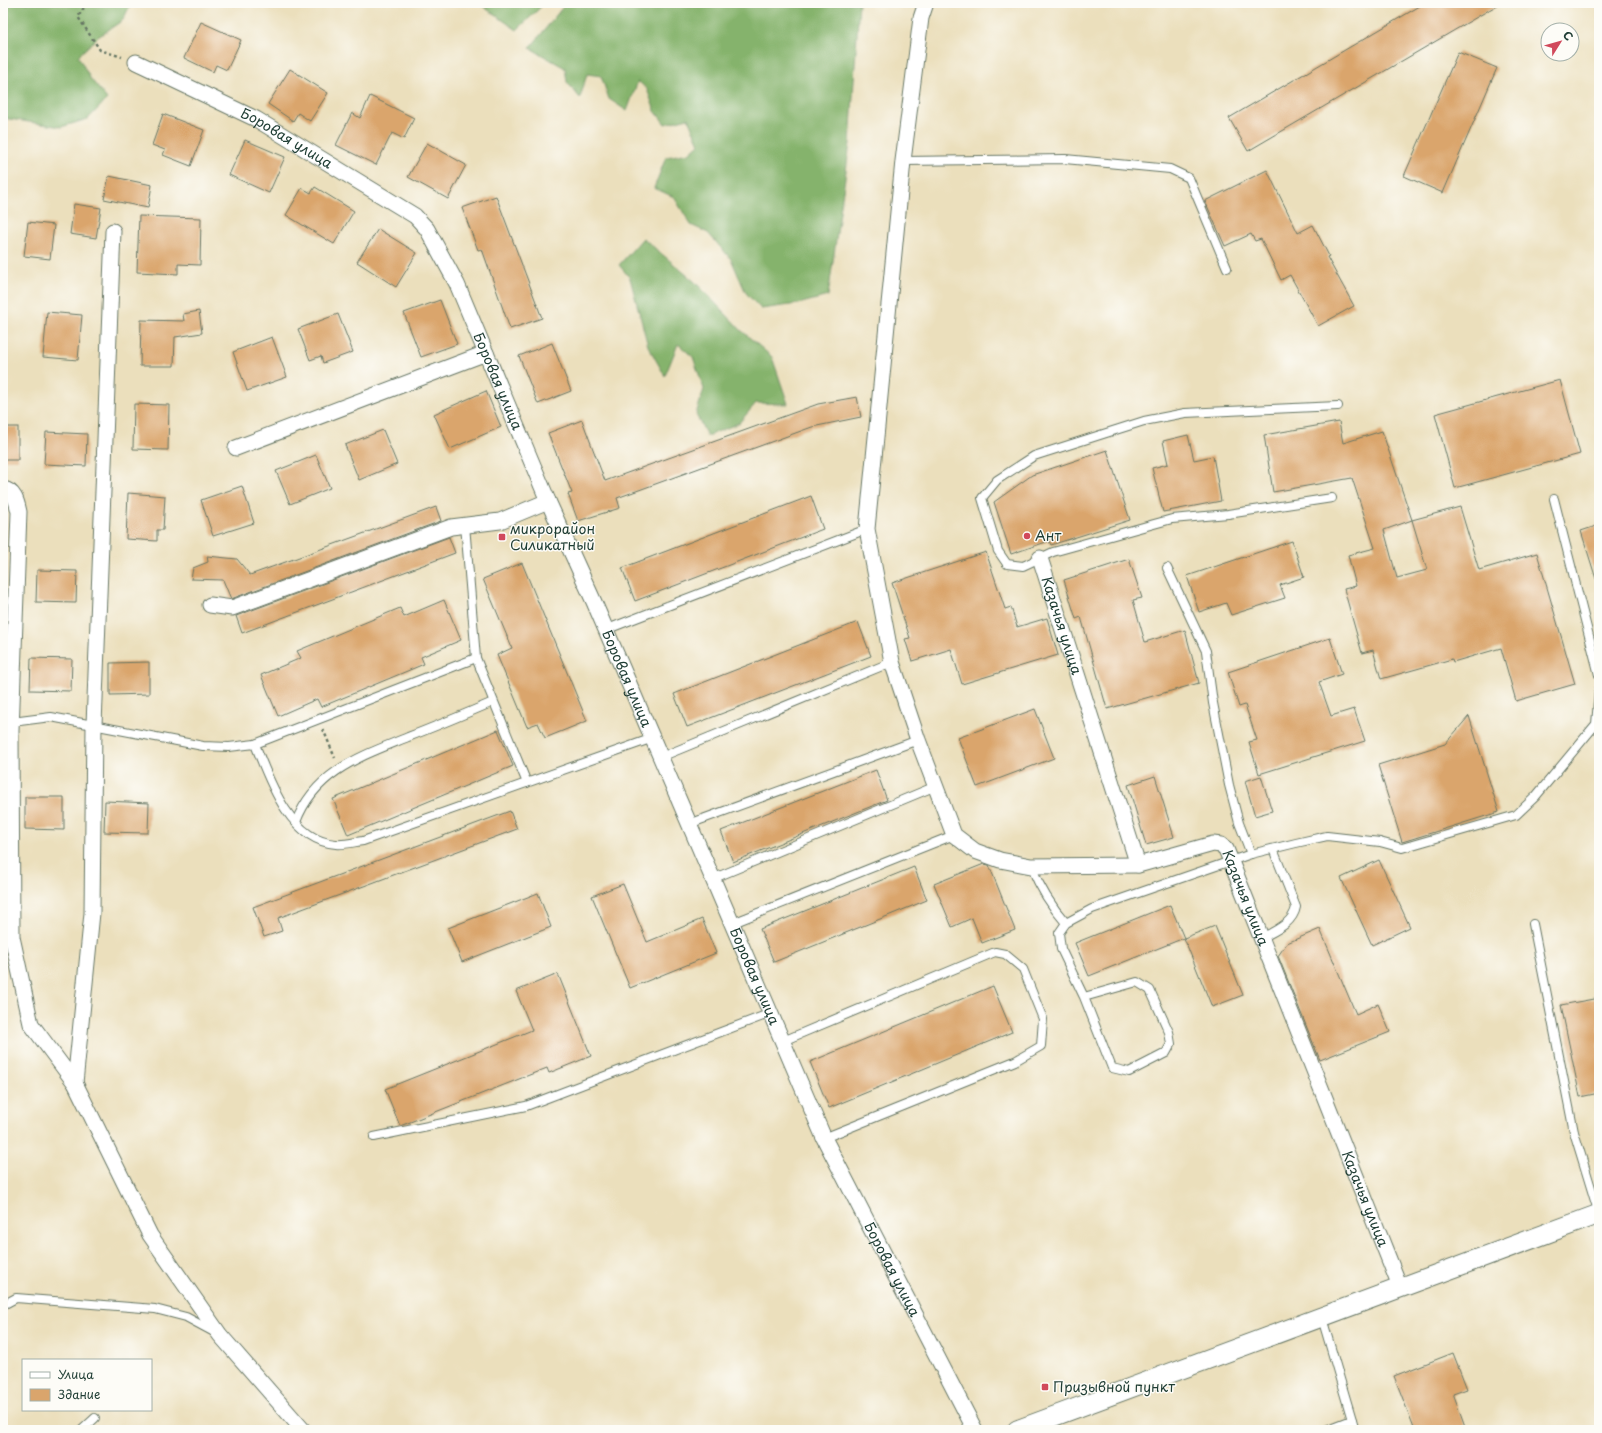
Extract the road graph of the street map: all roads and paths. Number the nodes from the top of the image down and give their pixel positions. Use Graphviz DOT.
graph roads {
  1 [pos="87,3"];
  2 [pos="926,3"];
  3 [pos="136,62"];
  4 [pos="903,162"];
  5 [pos="113,231"];
  6 [pos="1227,268"];
  7 [pos="486,353"];
  8 [pos="1338,406"];
  9 [pos="236,448"];
  10 [pos="3,489"];
  11 [pos="1332,498"];
  12 [pos="1554,499"];
  13 [pos="548,501"];
  14 [pos="465,525"];
  15 [pos="866,529"];
  16 [pos="1040,558"];
  17 [pos="1167,568"];
  18 [pos="210,605"];
  19 [pos="605,630"];
  20 [pos="476,658"];
  21 [pos="892,662"];
  22 [pos="1599,675"];
  23 [pos="1599,690"];
  24 [pos="493,702"];
  25 [pos="319,719"];
  26 [pos="94,725"];
  27 [pos="9,728"];
  28 [pos="653,738"];
  29 [pos="918,740"];
  30 [pos="255,744"];
  31 [pos="661,757"];
  32 [pos="340,768"];
  33 [pos="528,783"];
  34 [pos="936,786"];
  35 [pos="296,822"];
  36 [pos="689,824"];
  37 [pos="954,835"];
  38 [pos="1273,849"];
  39 [pos="1251,854"];
  40 [pos="1231,862"];
  41 [pos="1138,864"];
  42 [pos="1031,866"];
  43 [pos="712,878"];
  44 [pos="733,923"];
  45 [pos="1066,923"];
  46 [pos="1533,924"];
  47 [pos="1260,939"];
  48 [pos="1084,997"];
  49 [pos="771,1013"];
  50 [pos="783,1041"];
  51 [pos="75,1083"];
  52 [pos="374,1137"];
  53 [pos="824,1138"];
  54 [pos="1599,1214"];
  55 [pos="1400,1287"];
  56 [pos="3,1305"];
  57 [pos="1322,1318"];
  58 [pos="220,1335"];
  59 [pos="95,1418"];
  60 [pos="1352,1420"];
  61 [pos="82,1430"];
  62 [pos="303,1430"];
  63 [pos="975,1430"];
  64 [pos="1017,1430"];
  65 [pos="1326,1430"];
  66 [pos="1355,1430"];
  1 -- 3 [label="path"];
  2 -- 4 [label="street"];
  3 -- 7 [label="street, Боровая улица"];
  4 -- 6 [label="lane"];
  4 -- 15 [label="street"];
  5 -- 26 [label="street"];
  7 -- 9 [label="street"];
  7 -- 13 [label="street, Боровая улица"];
  8 -- 16 [label="lane"];
  10 -- 27 [label="street"];
  11 -- 16 [label="lane"];
  12 -- 22 [label="lane"];
  13 -- 14 [label="street"];
  13 -- 19 [label="street, Боровая улица"];
  14 -- 18 [label="street"];
  14 -- 20 [label="lane"];
  15 -- 19 [label="lane"];
  15 -- 21 [label="street"];
  16 -- 41 [label="street, Казачья улица"];
  17 -- 39 [label="lane"];
  19 -- 28 [label="street, Боровая улица"];
  20 -- 24 [label="lane"];
  20 -- 25 [label="lane"];
  21 -- 29 [label="street"];
  21 -- 31 [label="lane"];
  23 -- 38 [label="lane"];
  24 -- 32 [label="lane"];
  24 -- 33 [label="lane"];
  25 -- 30 [label="lane"];
  25 -- 32 [label="path"];
  26 -- 27 [label="lane"];
  26 -- 30 [label="lane"];
  26 -- 51 [label="street"];
  27 -- 51 [label="street"];
  28 -- 31 [label="street, Боровая улица"];
  28 -- 33 [label="lane"];
  29 -- 34 [label="street"];
  29 -- 36 [label="lane"];
  30 -- 35 [label="lane"];
  31 -- 36 [label="street, Боровая улица"];
  32 -- 35 [label="lane"];
  33 -- 35 [label="lane"];
  34 -- 37 [label="street"];
  34 -- 43 [label="lane"];
  36 -- 43 [label="street, Боровая улица"];
  37 -- 42 [label="street"];
  37 -- 44 [label="lane"];
  38 -- 39 [label="lane"];
  38 -- 47 [label="lane"];
  39 -- 40 [label="lane"];
  40 -- 41 [label="street, Казачья улица"];
  40 -- 45 [label="lane"];
  40 -- 47 [label="street, Казачья улица"];
  41 -- 42 [label="street"];
  42 -- 45 [label="lane"];
  43 -- 44 [label="street, Боровая улица"];
  44 -- 49 [label="street, Боровая улица"];
  45 -- 48 [label="lane"];
  46 -- 54 [label="lane"];
  47 -- 55 [label="street, Казачья улица"];
  48 -- 48 [label="lane"];
  49 -- 50 [label="street, Боровая улица"];
  49 -- 52 [label="lane"];
  50 -- 53 [label="street, Боровая улица"];
  50 -- 53 [label="lane"];
  51 -- 58 [label="street"];
  53 -- 63 [label="street, Боровая улица"];
  54 -- 55 [label="street"];
  55 -- 57 [label="street"];
  56 -- 58 [label="lane"];
  57 -- 60 [label="lane"];
  57 -- 64 [label="street"];
  58 -- 62 [label="street"];
  59 -- 61 [label="lane"];
  60 -- 65 [label="lane"];
  60 -- 66 [label="lane"];
}
